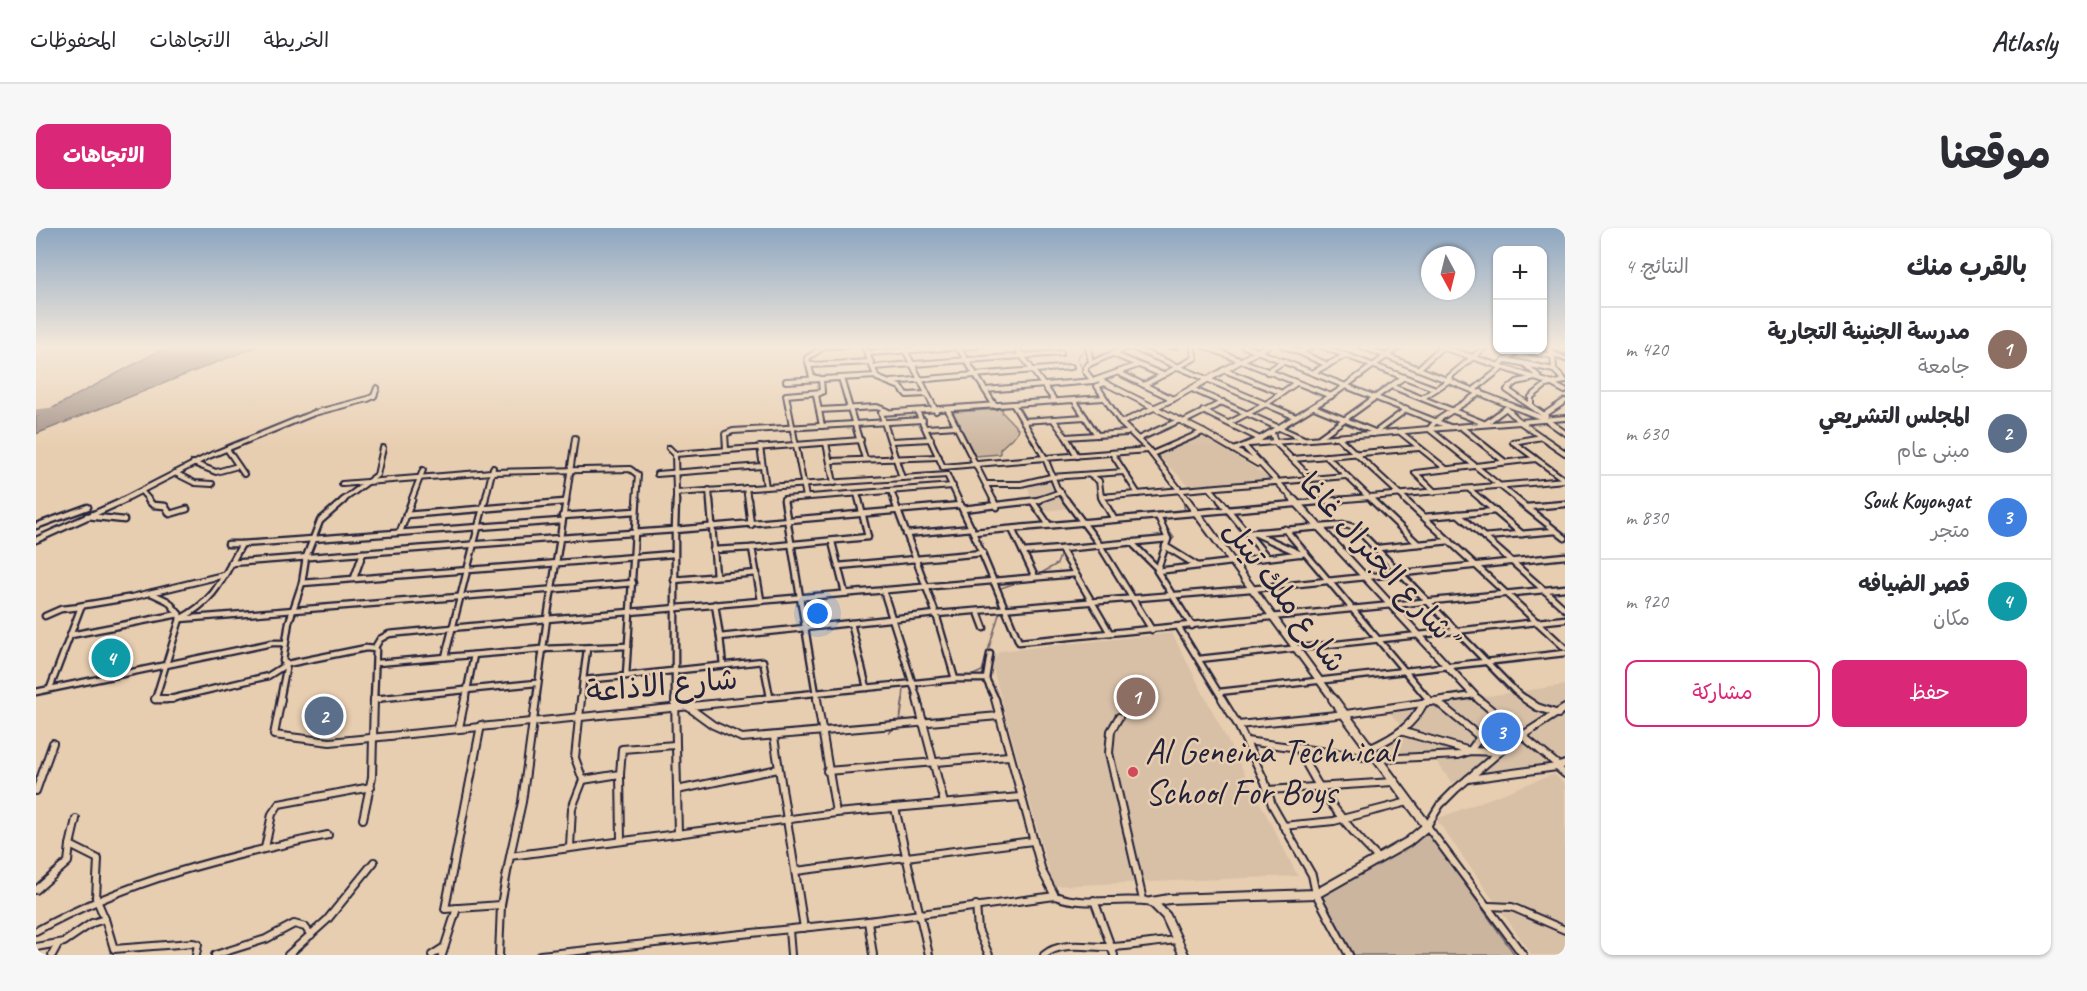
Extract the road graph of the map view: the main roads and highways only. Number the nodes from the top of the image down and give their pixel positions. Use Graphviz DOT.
graph roads {
  1 [pos="1207,380"];
  2 [pos="1096,381"];
  3 [pos="1155,408"];
  4 [pos="1247,445"];
  5 [pos="1265,469"];
  6 [pos="1474,695"];
  7 [pos="1184,955"];
  1 -- 3 [label="main road"];
  2 -- 3 [label="main road"];
  3 -- 5 [label="main road"];
  3 -- 7 [label="main road, شارع ملك تيتل"];
  4 -- 5 [label="main road, \"شارع الجنرال غاغا\""];
  5 -- 6 [label="main road, \"شارع الجنرال غاغا\""];
}
